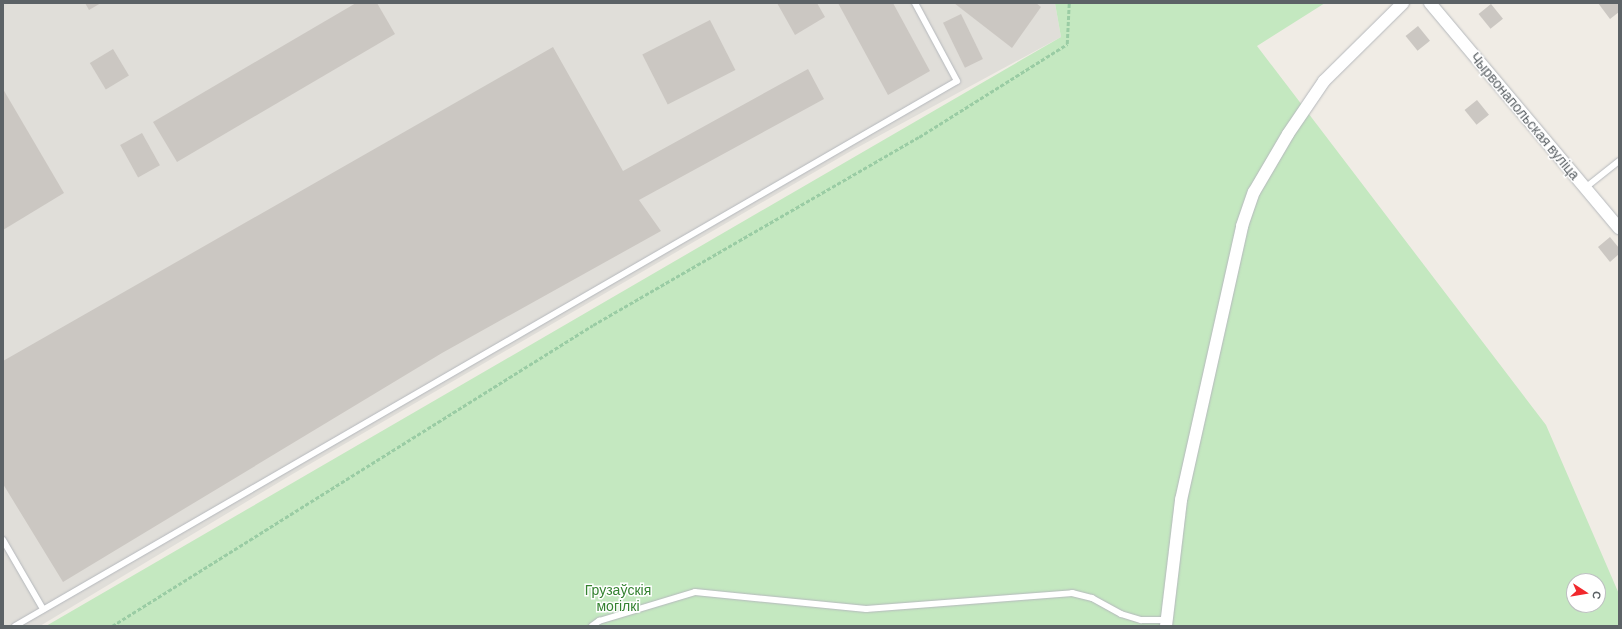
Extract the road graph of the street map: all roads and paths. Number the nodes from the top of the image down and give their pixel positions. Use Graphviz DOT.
graph roads {
  1 [pos="915,3"];
  2 [pos="1069,3"];
  3 [pos="1403,3"];
  4 [pos="1430,3"];
  5 [pos="1619,161"];
  6 [pos="1585,188"];
  7 [pos="1619,228"];
  8 [pos="3,540"];
  9 [pos="43,609"];
  10 [pos="1166,623"];
  11 [pos="15,626"];
  12 [pos="112,626"];
  13 [pos="592,626"];
  1 -- 9 [label="lane"];
  2 -- 12 [label="path"];
  3 -- 10 [label="street"];
  4 -- 6 [label="street, Чырвонапольская вуліца"];
  5 -- 6 [label="lane"];
  6 -- 7 [label="street, Чырвонапольская вуліца"];
  8 -- 9 [label="lane"];
  9 -- 11 [label="lane"];
  10 -- 13 [label="lane"];
}
